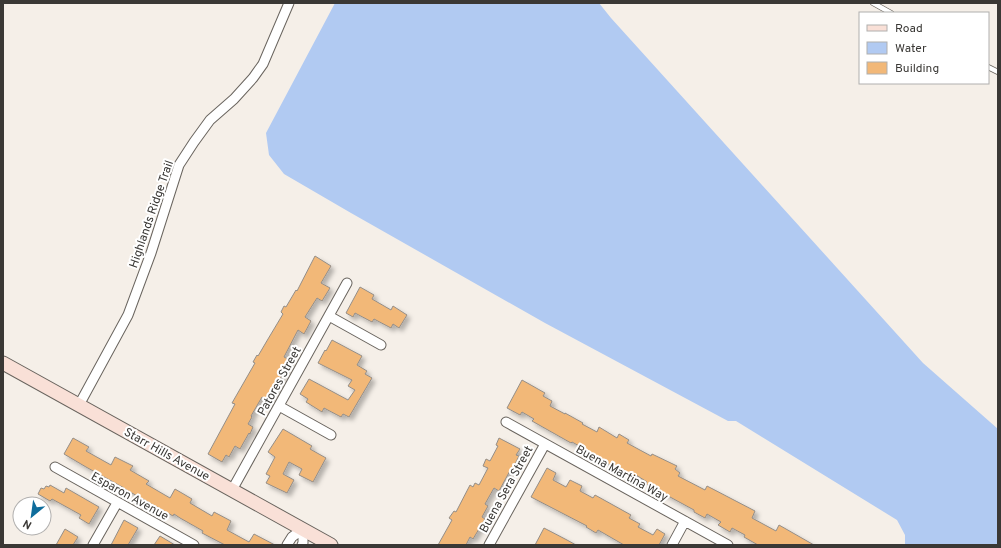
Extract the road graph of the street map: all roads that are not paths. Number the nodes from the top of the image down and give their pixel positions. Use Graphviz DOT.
graph roads {
  1 [pos="289,3"];
  2 [pos="873,3"];
  3 [pos="889,12"];
  4 [pos="989,68"];
  5 [pos="998,72"];
  6 [pos="347,283"];
  7 [pos="329,316"];
  8 [pos="380,345"];
  9 [pos="3,363"];
  10 [pos="79,405"];
  11 [pos="279,406"];
  12 [pos="506,422"];
  13 [pos="331,435"];
  14 [pos="545,444"];
  15 [pos="55,467"];
  16 [pos="232,490"];
  17 [pos="117,502"];
  18 [pos="685,522"];
  19 [pos="302,529"];
  20 [pos="93,545"];
  21 [pos="194,545"];
  22 [pos="287,545"];
  23 [pos="302,545"];
  24 [pos="331,545"];
  25 [pos="489,545"];
  26 [pos="672,545"];
  27 [pos="728,545"];
  1 -- 10 [label="street, Highlands Ridge Trail"];
  2 -- 3 [label="lane"];
  4 -- 5 [label="lane"];
  6 -- 7 [label="street, Patores Street"];
  7 -- 8 [label="street"];
  7 -- 11 [label="street, Patores Street"];
  9 -- 10 [label="street, Starr Hills Avenue"];
  10 -- 16 [label="street, Starr Hills Avenue"];
  11 -- 13 [label="street"];
  11 -- 16 [label="street, Patores Street"];
  12 -- 14 [label="street, Buena Martina Way"];
  14 -- 18 [label="street, Buena Martina Way"];
  14 -- 25 [label="street, Buena Sera Street"];
  15 -- 17 [label="street, Esparon Avenue"];
  16 -- 19 [label="street, Starr Hills Avenue"];
  17 -- 20 [label="street"];
  17 -- 21 [label="street, Esparon Avenue"];
  18 -- 26 [label="street"];
  18 -- 27 [label="street, Buena Martina Way"];
  19 -- 22 [label="street"];
  19 -- 23 [label="street"];
  19 -- 24 [label="street, Starr Hills Avenue"];
}
